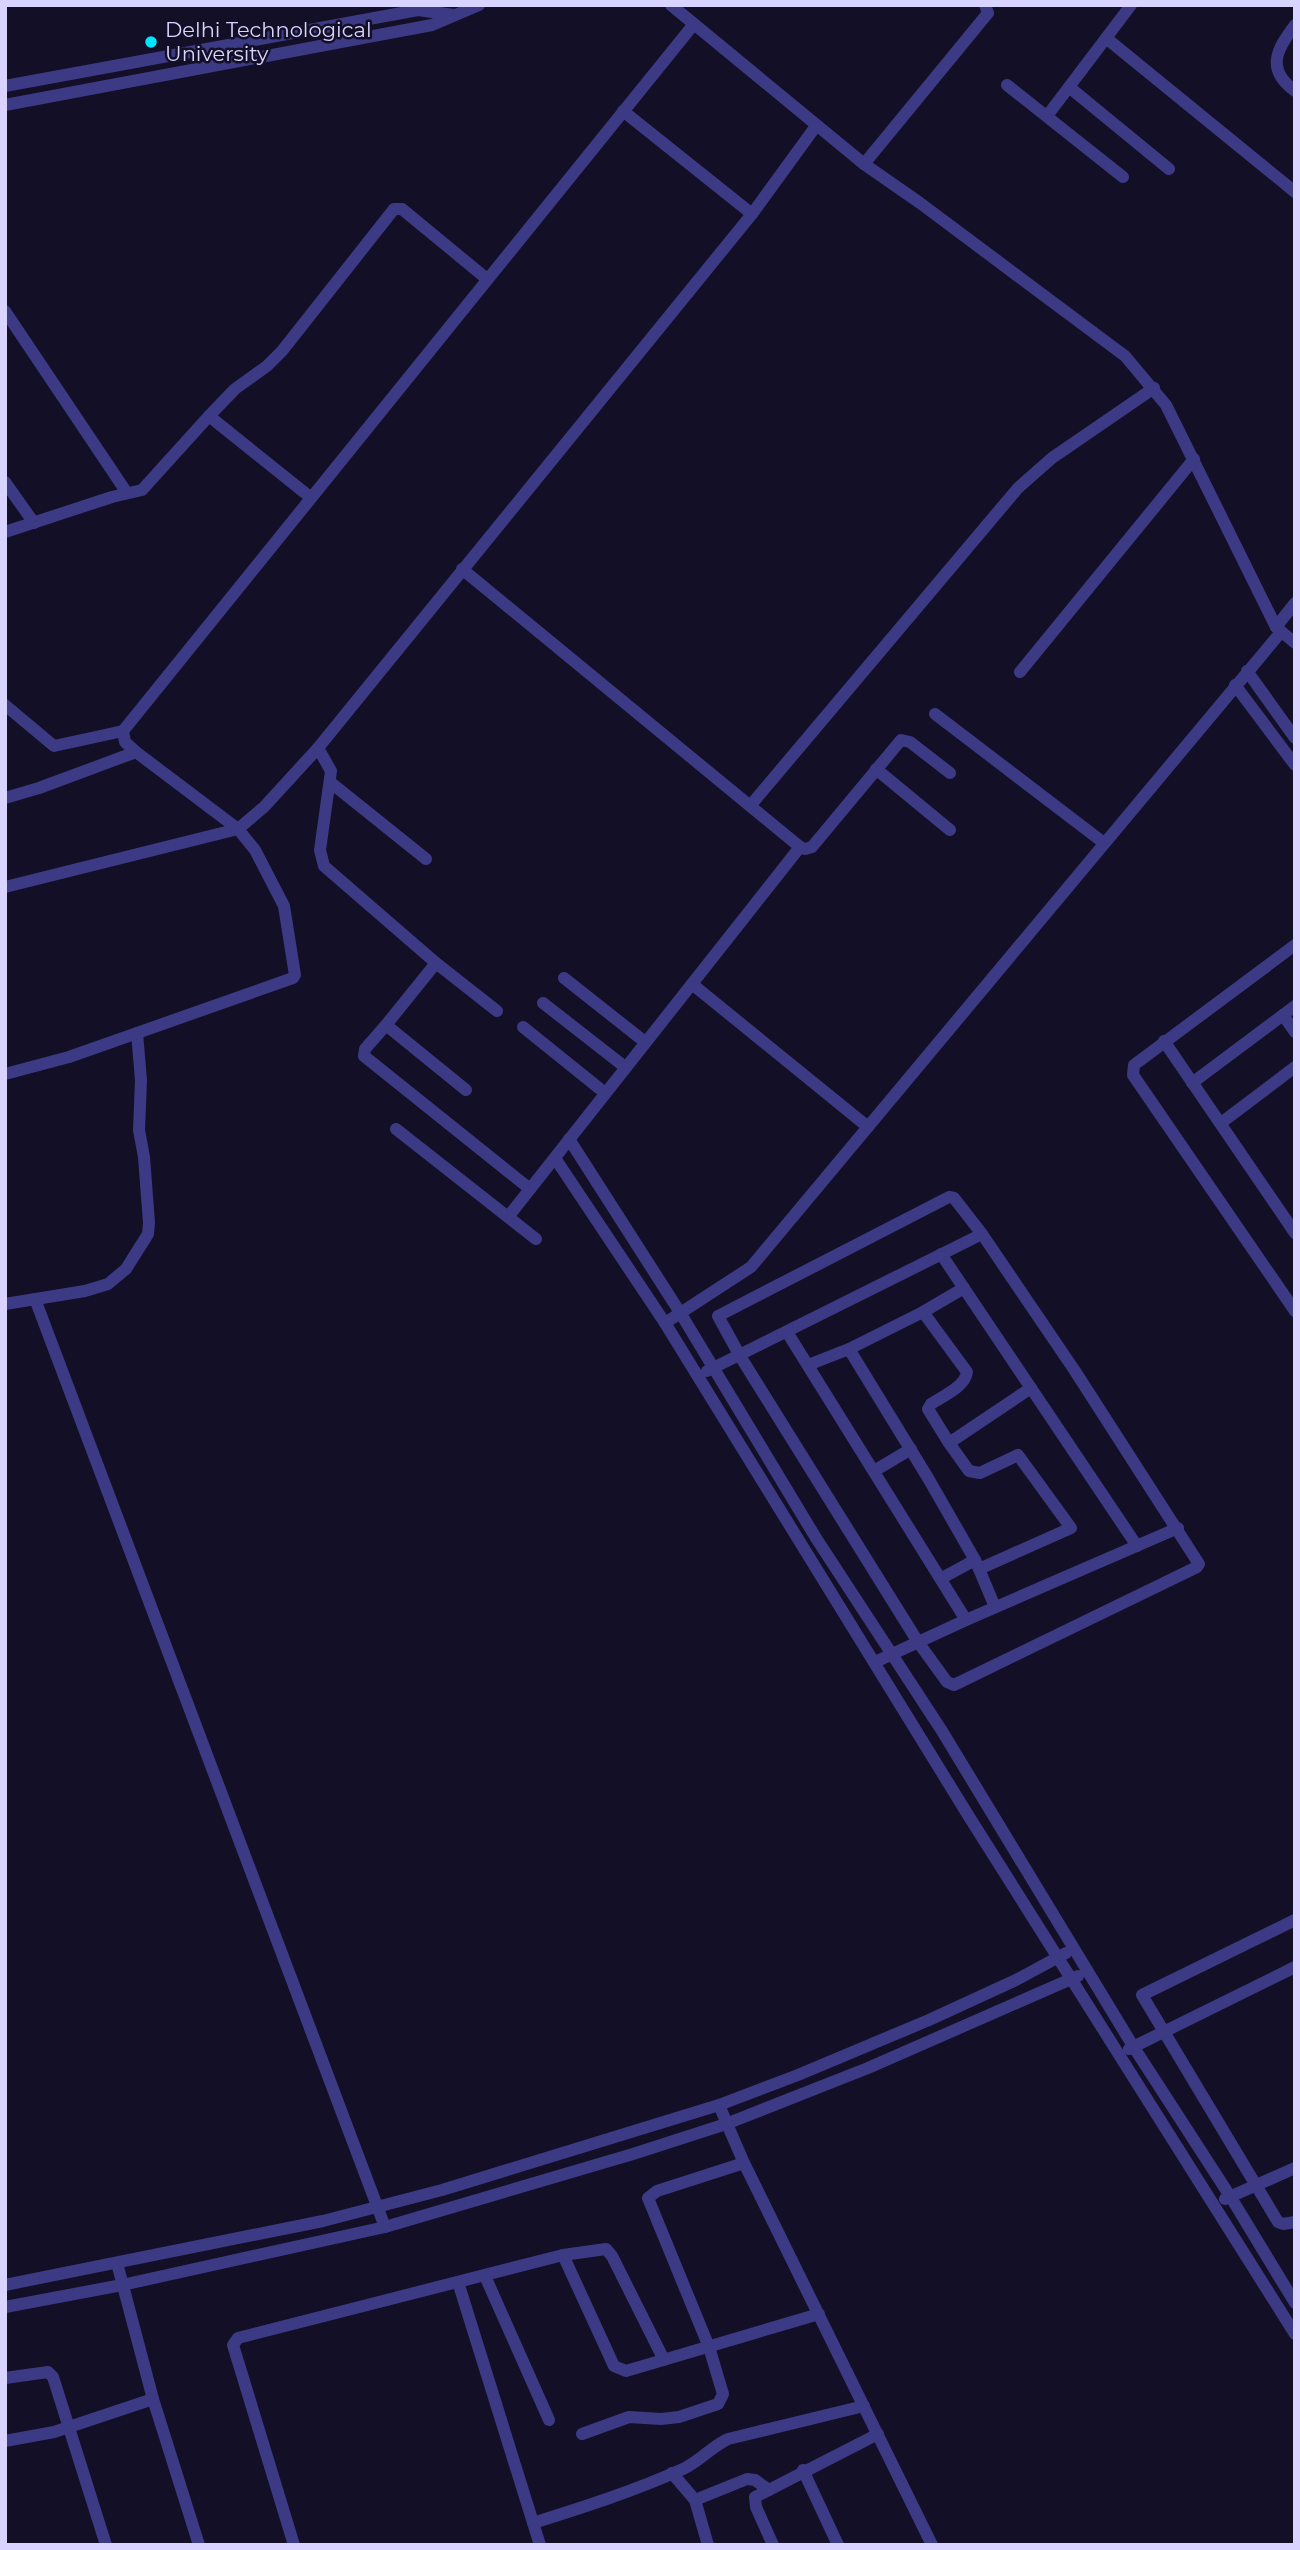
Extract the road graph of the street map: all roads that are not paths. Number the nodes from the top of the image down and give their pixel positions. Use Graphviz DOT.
graph roads {
  1 [pos="479,5"];
  2 [pos="671,5"];
  3 [pos="985,5"];
  4 [pos="1130,5"];
  5 [pos="455,15"];
  6 [pos="694,24"];
  7 [pos="1295,25"];
  8 [pos="1106,38"];
  9 [pos="1007,85"];
  10 [pos="5,86"];
  11 [pos="1069,87"];
  12 [pos="1295,90"];
  13 [pos="5,106"];
  14 [pos="623,111"];
  15 [pos="1047,116"];
  16 [pos="816,126"];
  17 [pos="864,164"];
  18 [pos="1169,169"];
  19 [pos="1123,177"];
  20 [pos="1295,192"];
  21 [pos="752,214"];
  22 [pos="487,279"];
  23 [pos="5,311"];
  24 [pos="1154,388"];
  25 [pos="209,416"];
  26 [pos="1194,459"];
  27 [pos="5,482"];
  28 [pos="127,493"];
  29 [pos="310,497"];
  30 [pos="34,523"];
  31 [pos="5,532"];
  32 [pos="462,569"];
  33 [pos="1295,603"];
  34 [pos="1278,629"];
  35 [pos="1295,643"];
  36 [pos="1247,671"];
  37 [pos="1020,672"];
  38 [pos="1235,685"];
  39 [pos="5,705"];
  40 [pos="935,714"];
  41 [pos="124,731"];
  42 [pos="1295,738"];
  43 [pos="136,752"];
  44 [pos="323,755"];
  45 [pos="1295,765"];
  46 [pos="876,769"];
  47 [pos="950,773"];
  48 [pos="330,782"];
  49 [pos="5,798"];
  50 [pos="750,806"];
  51 [pos="238,829"];
  52 [pos="950,830"];
  53 [pos="1104,843"];
  54 [pos="800,846"];
  55 [pos="426,859"];
  56 [pos="5,887"];
  57 [pos="1295,945"];
  58 [pos="436,963"];
  59 [pos="564,978"];
  60 [pos="692,984"];
  61 [pos="542,1003"];
  62 [pos="1295,1006"];
  63 [pos="497,1011"];
  64 [pos="1283,1015"];
  65 [pos="386,1025"];
  66 [pos="523,1027"];
  67 [pos="1295,1031"];
  68 [pos="137,1033"];
  69 [pos="1164,1041"];
  70 [pos="645,1042"];
  71 [pos="625,1067"];
  72 [pos="1295,1067"];
  73 [pos="5,1074"];
  74 [pos="1192,1083"];
  75 [pos="466,1090"];
  76 [pos="605,1093"];
  77 [pos="1221,1123"];
  78 [pos="868,1127"];
  79 [pos="396,1129"];
  80 [pos="569,1139"];
  81 [pos="555,1158"];
  82 [pos="530,1189"];
  83 [pos="508,1217"];
  84 [pos="1295,1233"];
  85 [pos="982,1234"];
  86 [pos="536,1239"];
  87 [pos="941,1254"];
  88 [pos="964,1288"];
  89 [pos="35,1299"];
  90 [pos="5,1304"];
  91 [pos="1295,1311"];
  92 [pos="923,1312"];
  93 [pos="681,1314"];
  94 [pos="665,1323"];
  95 [pos="787,1332"];
  96 [pos="849,1349"];
  97 [pos="740,1356"];
  98 [pos="808,1365"];
  99 [pos="713,1369"];
  100 [pos="696,1375"];
  101 [pos="1031,1388"];
  102 [pos="950,1443"];
  103 [pos="911,1449"];
  104 [pos="874,1471"];
  105 [pos="1178,1528"];
  106 [pos="1137,1546"];
  107 [pos="977,1564"];
  108 [pos="942,1578"];
  109 [pos="995,1607"];
  110 [pos="966,1620"];
  111 [pos="918,1642"];
  112 [pos="892,1656"];
  113 [pos="875,1662"];
  114 [pos="1295,1920"];
  115 [pos="1074,1948"];
  116 [pos="1059,1957"];
  117 [pos="1295,1967"];
  118 [pos="1087,1970"];
  119 [pos="1072,1979"];
  120 [pos="1163,2032"];
  121 [pos="1133,2046"];
  122 [pos="1120,2053"];
  123 [pos="719,2105"];
  124 [pos="726,2124"];
  125 [pos="744,2163"];
  126 [pos="1295,2168"];
  127 [pos="1255,2186"];
  128 [pos="1230,2196"];
  129 [pos="377,2206"];
  130 [pos="1215,2206"];
  131 [pos="1295,2221"];
  132 [pos="385,2227"];
  133 [pos="563,2255"];
  134 [pos="117,2263"];
  135 [pos="485,2276"];
  136 [pos="458,2282"];
  137 [pos="5,2285"];
  138 [pos="122,2285"];
  139 [pos="1295,2303"];
  140 [pos="5,2307"];
  141 [pos="819,2314"];
  142 [pos="1295,2334"];
  143 [pos="709,2347"];
  144 [pos="664,2360"];
  145 [pos="5,2378"];
  146 [pos="153,2399"];
  147 [pos="864,2406"];
  148 [pos="549,2420"];
  149 [pos="69,2426"];
  150 [pos="582,2434"];
  151 [pos="878,2434"];
  152 [pos="5,2441"];
  153 [pos="803,2470"];
  154 [pos="673,2473"];
  155 [pos="769,2490"];
  156 [pos="695,2500"];
  157 [pos="533,2523"];
  158 [pos="106,2545"];
  159 [pos="199,2545"];
  160 [pos="294,2545"];
  161 [pos="540,2545"];
  162 [pos="708,2545"];
  163 [pos="773,2545"];
  164 [pos="838,2545"];
  165 [pos="932,2545"];
  1 -- 5 [label="street"];
  2 -- 6 [label="street"];
  3 -- 17 [label="street"];
  4 -- 8 [label="street"];
  5 -- 10 [label="street"];
  5 -- 13 [label="street"];
  6 -- 14 [label="street"];
  6 -- 16 [label="street"];
  7 -- 12 [label="street"];
  8 -- 11 [label="street"];
  8 -- 20 [label="street"];
  9 -- 15 [label="street"];
  11 -- 15 [label="street"];
  11 -- 18 [label="street"];
  14 -- 21 [label="street"];
  14 -- 22 [label="street"];
  15 -- 19 [label="street"];
  16 -- 17 [label="street"];
  16 -- 21 [label="street"];
  17 -- 24 [label="street"];
  21 -- 32 [label="street"];
  22 -- 25 [label="street"];
  22 -- 29 [label="street"];
  23 -- 28 [label="street"];
  24 -- 26 [label="street"];
  24 -- 50 [label="street"];
  25 -- 28 [label="street"];
  25 -- 29 [label="street"];
  26 -- 34 [label="street"];
  26 -- 37 [label="street"];
  27 -- 30 [label="street"];
  28 -- 30 [label="street"];
  29 -- 41 [label="street"];
  30 -- 31 [label="street"];
  32 -- 44 [label="street"];
  32 -- 50 [label="street"];
  33 -- 34 [label="street"];
  34 -- 35 [label="street"];
  34 -- 36 [label="street"];
  36 -- 38 [label="street"];
  36 -- 42 [label="street"];
  38 -- 45 [label="street"];
  38 -- 53 [label="street"];
  39 -- 41 [label="street"];
  40 -- 53 [label="street"];
  41 -- 43 [label="street"];
  43 -- 49 [label="street"];
  43 -- 51 [label="street"];
  44 -- 48 [label="street"];
  44 -- 51 [label="street"];
  46 -- 47 [label="street"];
  46 -- 52 [label="street"];
  46 -- 54 [label="street"];
  48 -- 55 [label="street"];
  48 -- 58 [label="street"];
  50 -- 54 [label="street"];
  51 -- 56 [label="street"];
  51 -- 68 [label="street"];
  53 -- 78 [label="street"];
  54 -- 60 [label="street"];
  57 -- 69 [label="street"];
  58 -- 63 [label="street"];
  58 -- 65 [label="street"];
  59 -- 70 [label="street"];
  60 -- 70 [label="street"];
  60 -- 78 [label="street"];
  61 -- 71 [label="street"];
  62 -- 64 [label="street"];
  64 -- 67 [label="street"];
  64 -- 74 [label="street"];
  65 -- 75 [label="street"];
  65 -- 82 [label="street"];
  66 -- 76 [label="street"];
  68 -- 73 [label="street"];
  68 -- 89 [label="street"];
  69 -- 74 [label="street"];
  69 -- 91 [label="street"];
  70 -- 71 [label="street"];
  71 -- 76 [label="street"];
  72 -- 77 [label="street"];
  74 -- 77 [label="street"];
  76 -- 80 [label="street"];
  77 -- 84 [label="street"];
  78 -- 93 [label="street"];
  79 -- 83 [label="street"];
  80 -- 81 [label="street"];
  80 -- 93 [label="street"];
  81 -- 82 [label="street"];
  81 -- 94 [label="street"];
  82 -- 83 [label="street"];
  83 -- 86 [label="street"];
  85 -- 87 [label="street"];
  85 -- 97 [label="street"];
  85 -- 105 [label="street"];
  87 -- 88 [label="street"];
  87 -- 95 [label="street"];
  88 -- 92 [label="street"];
  88 -- 101 [label="street"];
  89 -- 90 [label="street"];
  89 -- 129 [label="street"];
  92 -- 96 [label="street"];
  92 -- 102 [label="street"];
  93 -- 94 [label="street"];
  93 -- 99 [label="street"];
  94 -- 100 [label="street"];
  95 -- 97 [label="street"];
  95 -- 98 [label="street"];
  96 -- 98 [label="street"];
  96 -- 103 [label="street"];
  97 -- 99 [label="street"];
  97 -- 111 [label="street"];
  98 -- 104 [label="street"];
  99 -- 100 [label="street"];
  99 -- 112 [label="street"];
  100 -- 113 [label="street"];
  101 -- 102 [label="street"];
  101 -- 106 [label="street"];
  102 -- 107 [label="street"];
  103 -- 104 [label="street"];
  103 -- 107 [label="street"];
  104 -- 108 [label="street"];
  105 -- 106 [label="street"];
  105 -- 111 [label="street"];
  106 -- 109 [label="street"];
  107 -- 108 [label="street"];
  107 -- 109 [label="street"];
  108 -- 110 [label="street"];
  109 -- 110 [label="street"];
  110 -- 111 [label="street"];
  111 -- 112 [label="street"];
  112 -- 113 [label="street"];
  112 -- 115 [label="street"];
  113 -- 116 [label="street"];
  114 -- 120 [label="street"];
  115 -- 116 [label="street"];
  115 -- 118 [label="street"];
  116 -- 119 [label="street"];
  116 -- 123 [label="street"];
  117 -- 120 [label="street"];
  118 -- 119 [label="street"];
  118 -- 121 [label="street"];
  119 -- 122 [label="street"];
  119 -- 124 [label="street"];
  120 -- 121 [label="street"];
  120 -- 127 [label="street"];
  121 -- 122 [label="street"];
  121 -- 128 [label="street"];
  122 -- 130 [label="street"];
  123 -- 124 [label="street"];
  123 -- 129 [label="street"];
  124 -- 125 [label="street"];
  124 -- 132 [label="street"];
  125 -- 141 [label="street"];
  125 -- 143 [label="street"];
  126 -- 127 [label="street"];
  127 -- 128 [label="street"];
  127 -- 131 [label="street"];
  128 -- 130 [label="street"];
  128 -- 139 [label="street"];
  129 -- 132 [label="street"];
  129 -- 134 [label="street"];
  130 -- 142 [label="street"];
  132 -- 138 [label="street"];
  133 -- 135 [label="street"];
  133 -- 144 [label="street"];
  133 -- 144 [label="street"];
  134 -- 137 [label="street"];
  134 -- 138 [label="street"];
  135 -- 136 [label="street"];
  135 -- 148 [label="street"];
  136 -- 157 [label="street"];
  136 -- 160 [label="street"];
  138 -- 140 [label="street"];
  138 -- 146 [label="street"];
  141 -- 143 [label="street"];
  141 -- 147 [label="street"];
  143 -- 144 [label="street"];
  143 -- 150 [label="street"];
  145 -- 149 [label="street"];
  146 -- 149 [label="street"];
  146 -- 159 [label="street"];
  147 -- 151 [label="street"];
  147 -- 154 [label="street"];
  149 -- 152 [label="street"];
  149 -- 158 [label="street"];
  151 -- 153 [label="street"];
  151 -- 165 [label="street"];
  153 -- 155 [label="street"];
  153 -- 164 [label="street"];
  154 -- 156 [label="street"];
  154 -- 157 [label="street"];
  155 -- 156 [label="street"];
  155 -- 163 [label="street"];
  156 -- 162 [label="street"];
  157 -- 161 [label="street"];
}
